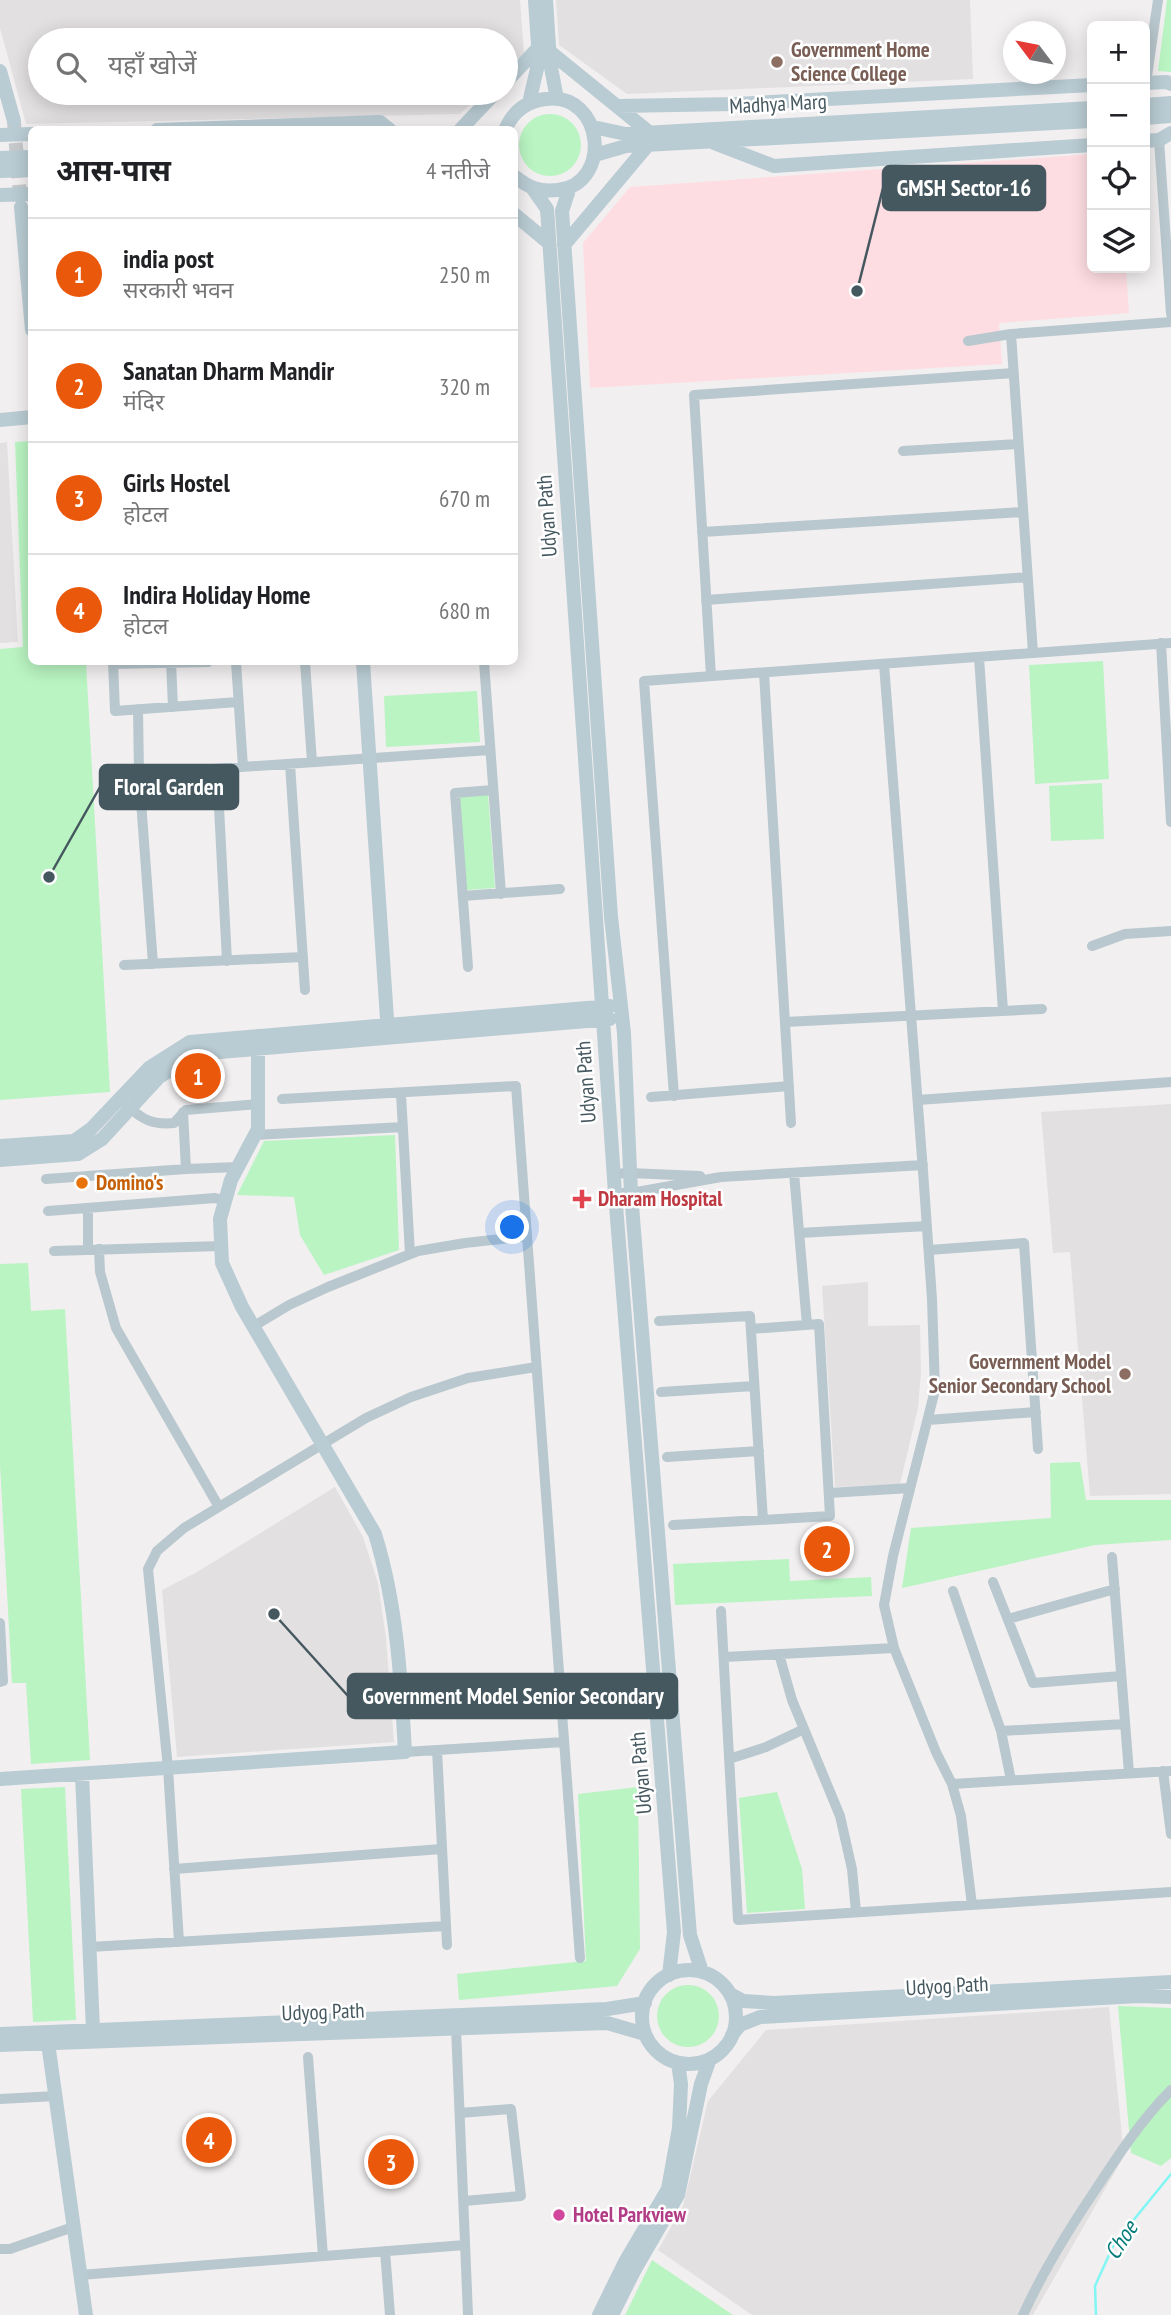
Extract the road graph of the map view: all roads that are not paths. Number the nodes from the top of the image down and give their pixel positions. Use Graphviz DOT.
graph roads {
  1 [pos="535,0"];
  2 [pos="546,0"];
  3 [pos="1158,0"];
  4 [pos="544,50"];
  5 [pos="1150,55"];
  6 [pos="0,71"];
  7 [pos="518,72"];
  8 [pos="1150,83"];
  9 [pos="1171,84"];
  10 [pos="1087,85"];
  11 [pos="557,99"];
  12 [pos="529,103"];
  13 [pos="1171,103"];
  14 [pos="736,104"];
  15 [pos="484,105"];
  16 [pos="1150,105"];
  17 [pos="617,106"];
  18 [pos="1087,107"];
  19 [pos="1171,116"];
  20 [pos="1150,118"];
  21 [pos="14,121"];
  22 [pos="1087,121"];
  23 [pos="268,126"];
  24 [pos="385,126"];
  25 [pos="464,126"];
  26 [pos="507,126"];
  27 [pos="593,128"];
  28 [pos="28,134"];
  29 [pos="0,135"];
  30 [pos="707,135"];
  31 [pos="1158,138"];
  32 [pos="649,139"];
  33 [pos="1087,145"];
  34 [pos="594,155"];
  35 [pos="28,157"];
  36 [pos="0,158"];
  37 [pos="28,170"];
  38 [pos="0,171"];
  39 [pos="518,179"];
  40 [pos="570,187"];
  41 [pos="533,189"];
  42 [pos="28,194"];
  43 [pos="0,195"];
  44 [pos="21,207"];
  45 [pos="518,217"];
  46 [pos="557,244"];
  47 [pos="28,285"];
  48 [pos="1171,314"];
  49 [pos="1171,322"];
  50 [pos="1011,334"];
  51 [pos="968,341"];
  52 [pos="1014,373"];
  53 [pos="28,417"];
  54 [pos="0,420"];
  55 [pos="1018,444"];
  56 [pos="903,451"];
  57 [pos="1023,512"];
  58 [pos="702,532"];
  59 [pos="1027,577"];
  60 [pos="706,600"];
  61 [pos="1166,643"];
  62 [pos="1032,653"];
  63 [pos="979,657"];
  64 [pos="884,664"];
  65 [pos="113,665"];
  66 [pos="171,665"];
  67 [pos="236,665"];
  68 [pos="305,665"];
  69 [pos="363,665"];
  70 [pos="484,665"];
  71 [pos="764,673"];
  72 [pos="711,676"];
  73 [pos="239,702"];
  74 [pos="173,707"];
  75 [pos="138,709"];
  76 [pos="490,750"];
  77 [pos="369,758"];
  78 [pos="312,762"];
  79 [pos="290,764"];
  80 [pos="243,767"];
  81 [pos="217,769"];
  82 [pos="139,774"];
  83 [pos="493,790"];
  84 [pos="1171,822"];
  85 [pos="561,889"];
  86 [pos="501,894"];
  87 [pos="463,896"];
  88 [pos="1171,931"];
  89 [pos="1092,946"];
  90 [pos="303,957"];
  91 [pos="227,961"];
  92 [pos="153,964"];
  93 [pos="124,965"];
  94 [pos="468,967"];
  95 [pos="601,988"];
  96 [pos="305,990"];
  97 [pos="1042,1009"];
  98 [pos="1003,1011"];
  99 [pos="621,1012"];
  100 [pos="603,1013"];
  101 [pos="572,1016"];
  102 [pos="912,1017"];
  103 [pos="785,1022"];
  104 [pos="388,1031"];
  105 [pos="605,1041"];
  106 [pos="258,1042"];
  107 [pos="1171,1082"];
  108 [pos="789,1086"];
  109 [pos="401,1094"];
  110 [pos="674,1096"];
  111 [pos="651,1097"];
  112 [pos="282,1099"];
  113 [pos="918,1100"];
  114 [pos="125,1103"];
  115 [pos="258,1104"];
  116 [pos="183,1112"];
  117 [pos="792,1123"];
  118 [pos="403,1127"];
  119 [pos="255,1135"];
  120 [pos="0,1146"];
  121 [pos="0,1160"];
  122 [pos="923,1165"];
  123 [pos="238,1167"];
  124 [pos="186,1169"];
  125 [pos="629,1172"];
  126 [pos="794,1173"];
  127 [pos="614,1174"];
  128 [pos="720,1177"];
  129 [pos="46,1179"];
  130 [pos="615,1193"];
  131 [pos="631,1193"];
  132 [pos="225,1201"];
  133 [pos="88,1209"];
  134 [pos="48,1211"];
  135 [pos="927,1226"];
  136 [pos="799,1233"];
  137 [pos="527,1236"];
  138 [pos="221,1246"];
  139 [pos="93,1249"];
  140 [pos="929,1250"];
  141 [pos="54,1251"];
  142 [pos="410,1254"];
  143 [pos="659,1321"];
  144 [pos="807,1325"];
  145 [pos="254,1326"];
  146 [pos="751,1329"];
  147 [pos="536,1367"];
  148 [pos="754,1386"];
  149 [pos="661,1392"];
  150 [pos="1036,1412"];
  151 [pos="928,1420"];
  152 [pos="323,1445"];
  153 [pos="1038,1449"];
  154 [pos="759,1451"];
  155 [pos="667,1457"];
  156 [pos="910,1488"];
  157 [pos="829,1493"];
  158 [pos="219,1507"];
  159 [pos="763,1520"];
  160 [pos="673,1525"];
  161 [pos="1112,1557"];
  162 [pos="993,1582"];
  163 [pos="1115,1589"];
  164 [pos="953,1591"];
  165 [pos="721,1611"];
  166 [pos="1008,1619"];
  167 [pos="0,1623"];
  168 [pos="894,1648"];
  169 [pos="779,1654"];
  170 [pos="724,1657"];
  171 [pos="1121,1676"];
  172 [pos="0,1682"];
  173 [pos="1125,1724"];
  174 [pos="804,1729"];
  175 [pos="1001,1731"];
  176 [pos="564,1742"];
  177 [pos="438,1750"];
  178 [pos="405,1752"];
  179 [pos="729,1759"];
  180 [pos="168,1768"];
  181 [pos="1167,1771"];
  182 [pos="1129,1773"];
  183 [pos="82,1774"];
  184 [pos="0,1779"];
  185 [pos="1011,1780"];
  186 [pos="952,1784"];
  187 [pos="1171,1834"];
  188 [pos="442,1849"];
  189 [pos="174,1869"];
  190 [pos="1171,1892"];
  191 [pos="972,1905"];
  192 [pos="856,1913"];
  193 [pos="446,1926"];
  194 [pos="179,1942"];
  195 [pos="447,1945"];
  196 [pos="89,1948"];
  197 [pos="580,1958"];
  198 [pos="702,1972"];
  199 [pos="669,1975"];
  200 [pos="1171,1982"];
  201 [pos="730,1994"];
  202 [pos="1171,1997"];
  203 [pos="645,2003"];
  204 [pos="456,2028"];
  205 [pos="93,2030"];
  206 [pos="0,2034"];
  207 [pos="645,2034"];
  208 [pos="732,2035"];
  209 [pos="48,2043"];
  210 [pos="0,2045"];
  211 [pos="308,2057"];
  212 [pos="710,2059"];
  213 [pos="678,2063"];
  214 [pos="1171,2090"];
  215 [pos="56,2096"];
  216 [pos="0,2099"];
  217 [pos="460,2113"];
  218 [pos="464,2201"];
  219 [pos="73,2227"];
  220 [pos="465,2245"];
  221 [pos="0,2249"];
  222 [pos="386,2251"];
  223 [pos="323,2256"];
  224 [pos="80,2275"];
  225 [pos="86,2315"];
  226 [pos="390,2315"];
  227 [pos="468,2315"];
  228 [pos="599,2315"];
  229 [pos="612,2315"];
  230 [pos="1023,2315"];
  1 -- 4 [label="main road"];
  2 -- 4 [label="main road"];
  3 -- 5 [label="street"];
  4 -- 7 [label="main road"];
  4 -- 11 [label="main road"];
  4 -- 12 [label="main road"];
  4 -- 17 [label="main road"];
  6 -- 21 [label="main road"];
  8 -- 9 [label="main road"];
  10 -- 14 [label="main road"];
  11 -- 12 [label="main road"];
  11 -- 27 [label="main road"];
  12 -- 26 [label="main road"];
  13 -- 16 [label="main road"];
  14 -- 17 [label="main road"];
  14 -- 30 [label="main road"];
  15 -- 25 [label="main road"];
  17 -- 32 [label="main road"];
  18 -- 30 [label="main road, Madhya Marg"];
  19 -- 20 [label="main road"];
  22 -- 30 [label="main road, Madhya Marg"];
  23 -- 24 [label="main road"];
  27 -- 32 [label="main road, Madhya Marg"];
  27 -- 34 [label="main road"];
  28 -- 29 [label="main road"];
  30 -- 32 [label="main road, Madhya Marg"];
  30 -- 33 [label="main road"];
  31 -- 48 [label="street"];
  32 -- 34 [label="main road, Madhya Marg"];
  32 -- 46 [label="main road"];
  34 -- 40 [label="main road"];
  35 -- 36 [label="main road"];
  37 -- 38 [label="main road"];
  39 -- 41 [label="main road"];
  40 -- 41 [label="main road"];
  40 -- 46 [label="main road, Udyan Path"];
  41 -- 46 [label="main road, Udyan Path"];
  42 -- 43 [label="main road"];
  44 -- 47 [label="main road"];
  45 -- 46 [label="main road"];
  46 -- 95 [label="main road, Udyan Path"];
  46 -- 99 [label="main road, Udyan Path"];
  49 -- 50 [label="street"];
  50 -- 51 [label="street"];
  50 -- 52 [label="street"];
  52 -- 55 [label="street"];
  52 -- 58 [label="street"];
  53 -- 54 [label="main road"];
  55 -- 56 [label="street"];
  55 -- 57 [label="street"];
  57 -- 58 [label="street"];
  57 -- 59 [label="street"];
  58 -- 60 [label="street"];
  59 -- 60 [label="street"];
  59 -- 62 [label="street"];
  60 -- 72 [label="street"];
  61 -- 62 [label="street"];
  61 -- 84 [label="street"];
  62 -- 63 [label="street"];
  63 -- 64 [label="street"];
  63 -- 98 [label="street"];
  64 -- 71 [label="street"];
  64 -- 102 [label="street"];
  65 -- 75 [label="street"];
  66 -- 74 [label="street"];
  67 -- 73 [label="street"];
  68 -- 78 [label="street"];
  69 -- 77 [label="main road"];
  70 -- 76 [label="street"];
  71 -- 72 [label="street"];
  71 -- 103 [label="street"];
  72 -- 110 [label="street"];
  73 -- 74 [label="street"];
  73 -- 80 [label="street"];
  74 -- 75 [label="street"];
  75 -- 82 [label="street"];
  76 -- 77 [label="street"];
  76 -- 83 [label="street"];
  77 -- 78 [label="street"];
  77 -- 104 [label="main road"];
  78 -- 79 [label="street"];
  79 -- 80 [label="street"];
  79 -- 90 [label="street"];
  80 -- 81 [label="street"];
  81 -- 82 [label="street"];
  81 -- 91 [label="street"];
  82 -- 92 [label="street"];
  83 -- 86 [label="street"];
  83 -- 87 [label="street"];
  85 -- 86 [label="street"];
  86 -- 87 [label="street"];
  87 -- 94 [label="street"];
  88 -- 89 [label="street"];
  90 -- 91 [label="street"];
  90 -- 96 [label="street"];
  91 -- 92 [label="street"];
  92 -- 93 [label="street"];
  95 -- 100 [label="main road, Udyan Path"];
  95 -- 101 [label="main road"];
  97 -- 98 [label="street"];
  98 -- 102 [label="street"];
  99 -- 100 [label="main road"];
  99 -- 125 [label="main road, Udyan Path"];
  100 -- 101 [label="main road"];
  100 -- 105 [label="main road, Udyan Path"];
  101 -- 104 [label="main road"];
  101 -- 105 [label="main road"];
  102 -- 103 [label="street"];
  102 -- 113 [label="street"];
  103 -- 108 [label="street"];
  104 -- 106 [label="main road"];
  105 -- 127 [label="main road, Udyan Path"];
  106 -- 114 [label="main road"];
  106 -- 115 [label="main road"];
  107 -- 113 [label="street"];
  108 -- 110 [label="street"];
  108 -- 117 [label="street"];
  109 -- 112 [label="street"];
  109 -- 118 [label="street"];
  109 -- 137 [label="street"];
  110 -- 111 [label="street"];
  113 -- 122 [label="street"];
  114 -- 116 [label="street"];
  114 -- 120 [label="main road"];
  114 -- 121 [label="main road"];
  115 -- 116 [label="street"];
  115 -- 119 [label="main road"];
  116 -- 124 [label="street"];
  118 -- 119 [label="street"];
  118 -- 142 [label="street"];
  119 -- 123 [label="main road"];
  122 -- 126 [label="street"];
  122 -- 135 [label="street"];
  123 -- 124 [label="street"];
  123 -- 132 [label="main road"];
  124 -- 129 [label="street"];
  125 -- 127 [label="street"];
  125 -- 128 [label="street"];
  125 -- 131 [label="main road, Udyan Path"];
  126 -- 128 [label="street"];
  126 -- 136 [label="street"];
  127 -- 130 [label="main road, Udyan Path"];
  128 -- 131 [label="street"];
  130 -- 131 [label="street"];
  130 -- 199 [label="main road, Udyan Path"];
  131 -- 198 [label="main road, Udyan Path"];
  132 -- 133 [label="street"];
  132 -- 138 [label="main road"];
  133 -- 134 [label="street"];
  133 -- 139 [label="street"];
  135 -- 136 [label="street"];
  135 -- 140 [label="street"];
  136 -- 144 [label="street"];
  137 -- 142 [label="street"];
  137 -- 147 [label="street"];
  138 -- 139 [label="street"];
  138 -- 145 [label="main road"];
  139 -- 141 [label="street"];
  139 -- 158 [label="street"];
  140 -- 150 [label="street"];
  140 -- 151 [label="street"];
  142 -- 145 [label="street"];
  143 -- 146 [label="street"];
  144 -- 146 [label="street"];
  144 -- 157 [label="street"];
  145 -- 152 [label="main road"];
  146 -- 148 [label="street"];
  147 -- 152 [label="street"];
  147 -- 176 [label="street"];
  148 -- 149 [label="street"];
  148 -- 154 [label="street"];
  150 -- 151 [label="street"];
  150 -- 153 [label="street"];
  151 -- 156 [label="street"];
  152 -- 158 [label="street"];
  152 -- 178 [label="main road"];
  154 -- 155 [label="street"];
  154 -- 159 [label="street"];
  156 -- 157 [label="street"];
  156 -- 168 [label="street"];
  157 -- 159 [label="street"];
  158 -- 180 [label="street"];
  159 -- 160 [label="street"];
  161 -- 163 [label="street"];
  162 -- 166 [label="street"];
  163 -- 166 [label="street"];
  163 -- 171 [label="street"];
  164 -- 175 [label="street"];
  165 -- 170 [label="street"];
  166 -- 171 [label="street"];
  167 -- 172 [label="street"];
  168 -- 169 [label="street"];
  168 -- 186 [label="street"];
  169 -- 170 [label="street"];
  169 -- 174 [label="street"];
  170 -- 179 [label="street"];
  171 -- 173 [label="street"];
  173 -- 175 [label="street"];
  173 -- 182 [label="street"];
  174 -- 179 [label="street"];
  174 -- 192 [label="street"];
  175 -- 185 [label="street"];
  176 -- 177 [label="street"];
  176 -- 197 [label="street"];
  177 -- 178 [label="street"];
  177 -- 188 [label="street"];
  178 -- 180 [label="main road"];
  179 -- 192 [label="street"];
  180 -- 183 [label="main road"];
  180 -- 189 [label="street"];
  181 -- 182 [label="street"];
  181 -- 187 [label="street"];
  182 -- 185 [label="street"];
  183 -- 184 [label="main road"];
  183 -- 196 [label="main road"];
  185 -- 186 [label="street"];
  186 -- 191 [label="street"];
  188 -- 189 [label="street"];
  188 -- 193 [label="street"];
  189 -- 194 [label="street"];
  190 -- 191 [label="street"];
  191 -- 192 [label="street"];
  193 -- 194 [label="street"];
  193 -- 195 [label="street"];
  194 -- 196 [label="street"];
  196 -- 205 [label="main road"];
  198 -- 199 [label="main road"];
  198 -- 201 [label="main road"];
  199 -- 203 [label="main road"];
  200 -- 201 [label="main road, Udyog Path"];
  201 -- 208 [label="main road"];
  202 -- 208 [label="main road, Udyog Path"];
  203 -- 205 [label="main road, Udyog Path"];
  203 -- 207 [label="main road"];
  204 -- 207 [label="main road, Udyog Path"];
  204 -- 209 [label="main road, Udyog Path"];
  204 -- 217 [label="street"];
  205 -- 206 [label="main road, Udyog Path"];
  207 -- 213 [label="main road"];
  208 -- 212 [label="main road"];
  209 -- 210 [label="main road, Udyog Path"];
  209 -- 215 [label="main road"];
  211 -- 223 [label="street"];
  212 -- 213 [label="main road"];
  212 -- 229 [label="main road"];
  213 -- 228 [label="main road"];
  214 -- 230 [label="street"];
  215 -- 216 [label="street"];
  215 -- 219 [label="main road"];
  217 -- 218 [label="street"];
  217 -- 218 [label="street"];
  218 -- 220 [label="street"];
  219 -- 221 [label="street"];
  219 -- 224 [label="main road"];
  220 -- 222 [label="street"];
  220 -- 227 [label="street"];
  222 -- 223 [label="street"];
  222 -- 226 [label="street"];
  223 -- 224 [label="street"];
  224 -- 225 [label="main road"];
}
